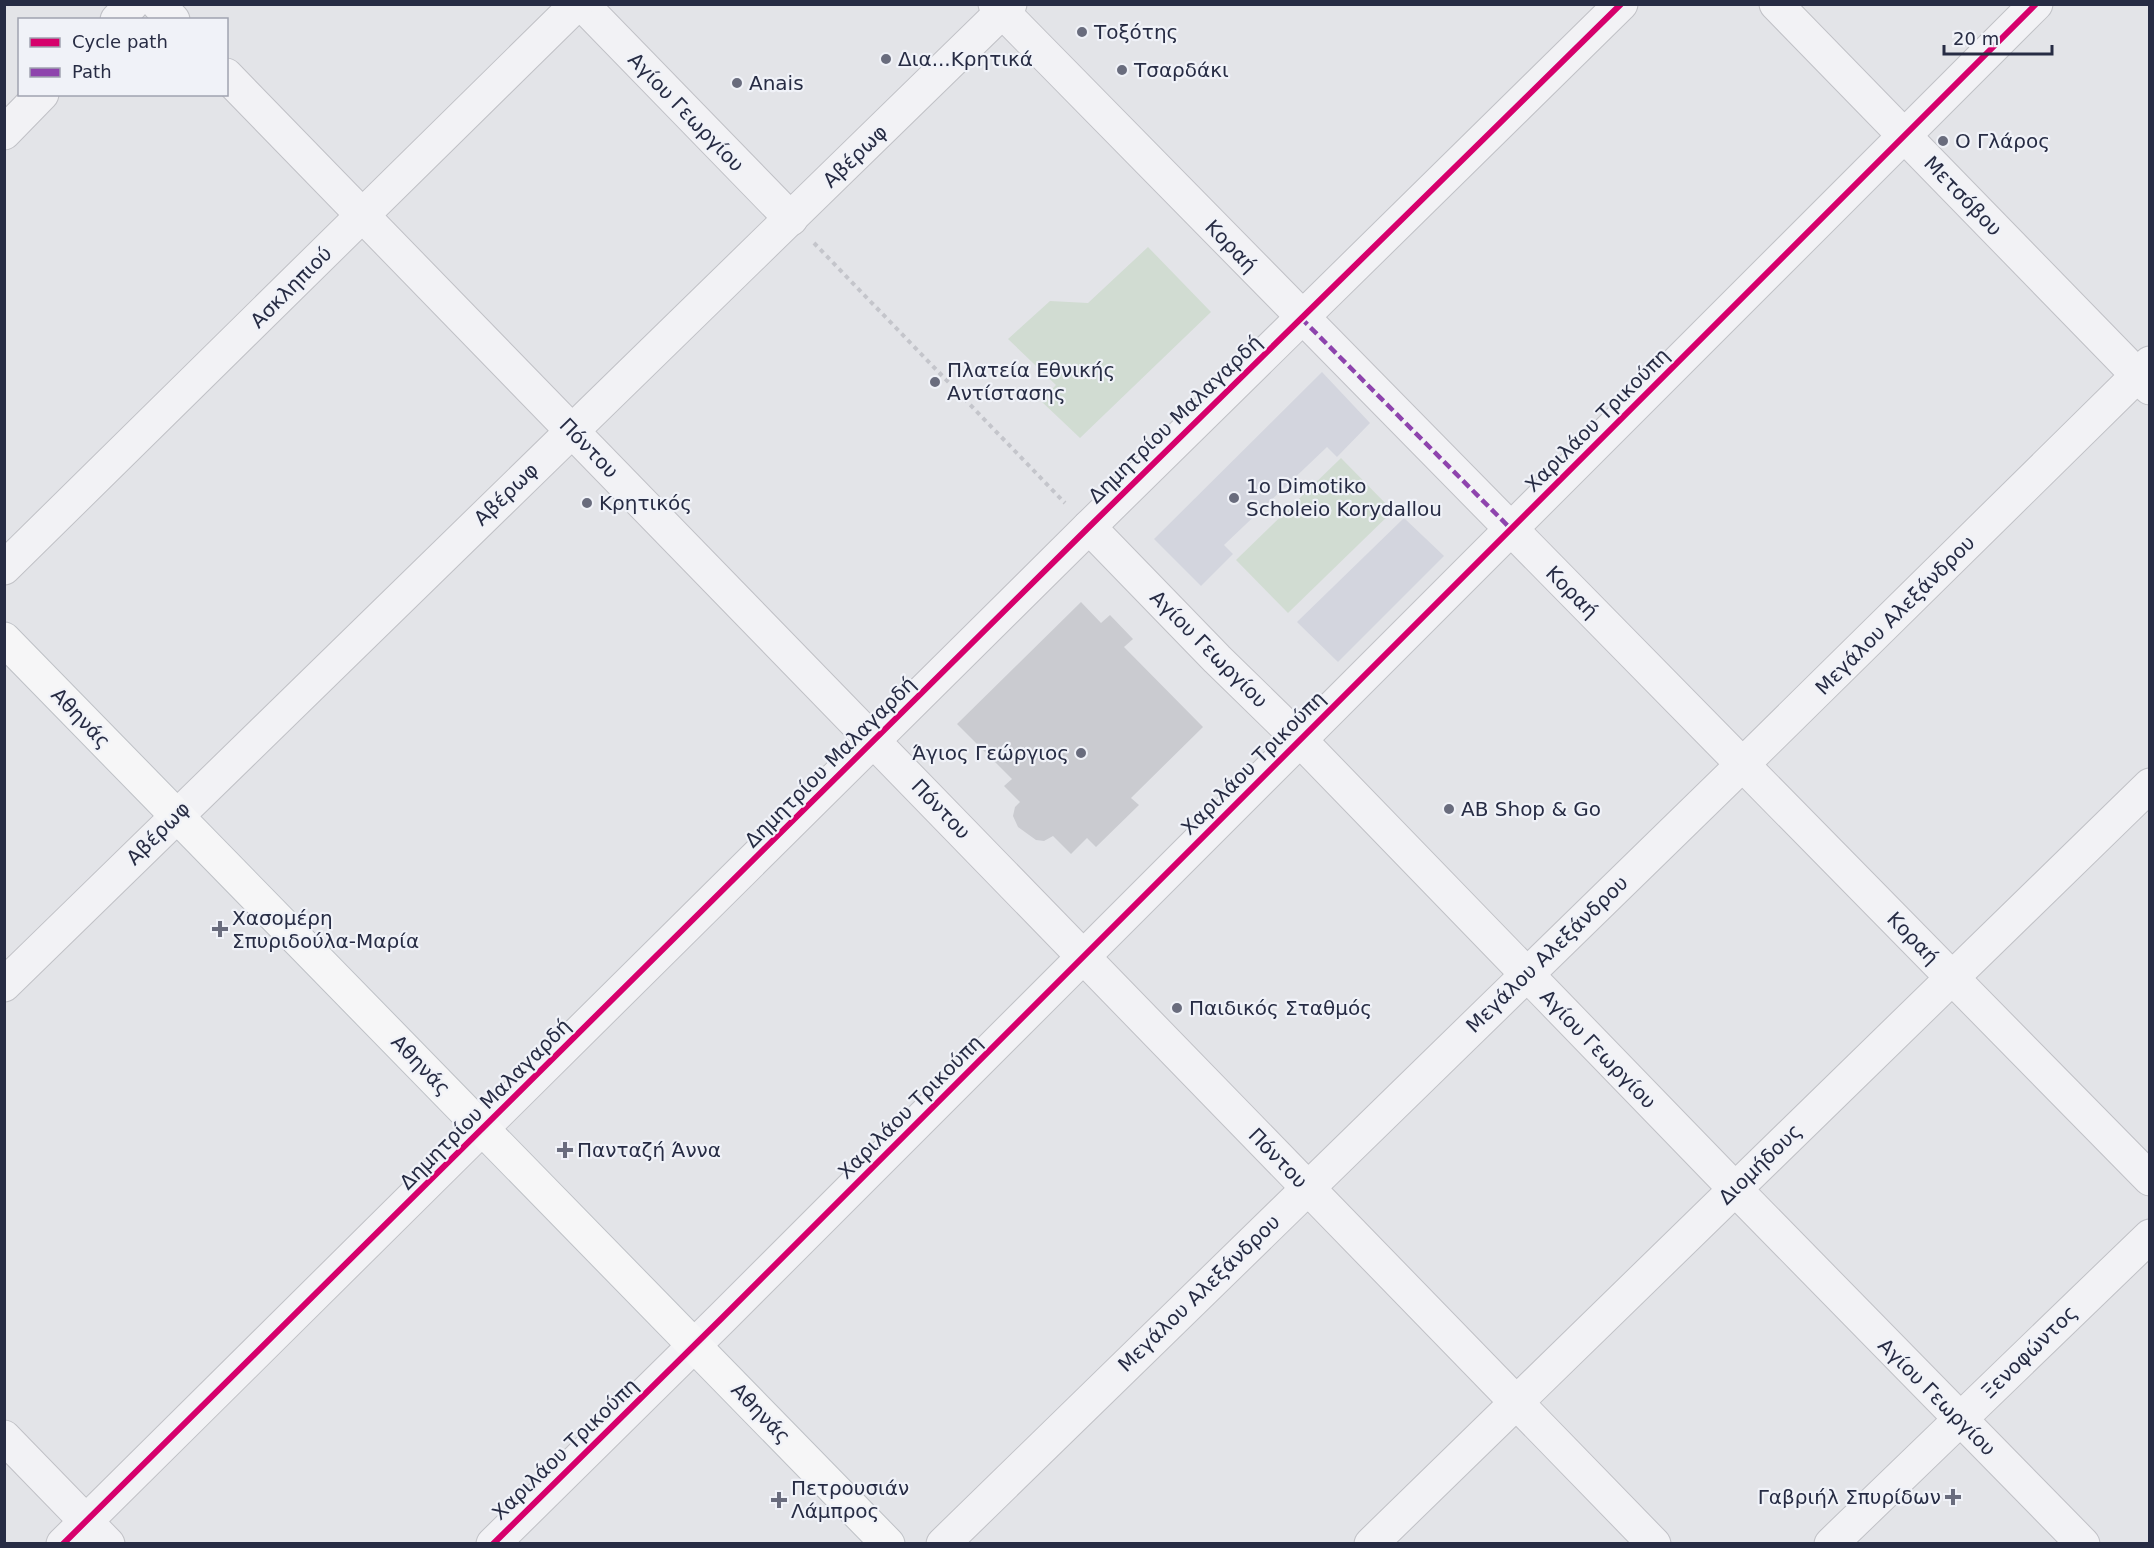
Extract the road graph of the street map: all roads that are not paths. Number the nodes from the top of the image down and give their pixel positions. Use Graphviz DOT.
graph roads {
  1 [pos="132,4"];
  2 [pos="158,4"];
  3 [pos="577,4"];
  4 [pos="582,4"];
  5 [pos="1621,4"];
  6 [pos="1776,4"];
  7 [pos="2036,4"];
  8 [pos="1002,7"];
  9 [pos="119,18"];
  10 [pos="171,18"];
  11 [pos="228,77"];
  12 [pos="40,96"];
  13 [pos="4,133"];
  14 [pos="1904,136"];
  15 [pos="363,216"];
  16 [pos="790,219"];
  17 [pos="1301,318"];
  18 [pos="2145,376"];
  19 [pos="572,430"];
  20 [pos="1089,527"];
  21 [pos="1511,529"];
  22 [pos="4,568"];
  23 [pos="4,639"];
  24 [pos="1299,739"];
  25 [pos="874,741"];
  26 [pos="1743,765"];
  27 [pos="2150,785"];
  28 [pos="177,815"];
  29 [pos="1084,957"];
  30 [pos="1526,975"];
  31 [pos="1952,978"];
  32 [pos="4,985"];
  33 [pos="483,1129"];
  34 [pos="2150,1179"];
  35 [pos="1307,1188"];
  36 [pos="1735,1190"];
  37 [pos="2150,1236"];
  38 [pos="694,1346"];
  39 [pos="1517,1401"];
  40 [pos="1959,1419"];
  41 [pos="4,1437"];
  42 [pos="86,1536"];
  43 [pos="493,1544"];
  44 [pos="888,1544"];
  45 [pos="943,1544"];
  46 [pos="1371,1544"];
  47 [pos="1654,1544"];
  48 [pos="1831,1544"];
  49 [pos="2083,1544"];
  1 -- 9 [label="street"];
  2 -- 10 [label="street"];
  3 -- 15 [label="street, Ασκληπιού"];
  4 -- 16 [label="street, Αγίου Γεωργίου"];
  5 -- 17 [label="street, Δημητρίου Μαλαγαρδή"];
  6 -- 14 [label="street, Μετσόβου"];
  7 -- 14 [label="street, Χαριλάου Τρικούπη"];
  8 -- 16 [label="street, Αβέρωφ"];
  8 -- 17 [label="street, Κοραή"];
  11 -- 15 [label="street, Πόντου"];
  12 -- 13 [label="street"];
  14 -- 18 [label="street, Μετσόβου"];
  14 -- 21 [label="street, Χαριλάου Τρικούπη"];
  15 -- 19 [label="street, Πόντου"];
  15 -- 22 [label="street, Ασκληπιού"];
  16 -- 19 [label="street, Αβέρωφ"];
  17 -- 20 [label="street, Δημητρίου Μαλαγαρδή"];
  17 -- 21 [label="street, Κοραή"];
  18 -- 26 [label="street, Μεγάλου Αλεξάνδρου"];
  19 -- 25 [label="street, Πόντου"];
  19 -- 28 [label="street, Αβέρωφ"];
  20 -- 24 [label="street, Αγίου Γεωργίου"];
  20 -- 25 [label="street, Δημητρίου Μαλαγαρδή"];
  21 -- 24 [label="street, Χαριλάου Τρικούπη"];
  21 -- 26 [label="street, Κοραή"];
  23 -- 28 [label="main road, Αθηνάς"];
  24 -- 29 [label="street, Χαριλάου Τρικούπη"];
  24 -- 30 [label="street, Αγίου Γεωργίου"];
  25 -- 29 [label="street, Πόντου"];
  25 -- 33 [label="street, Δημητρίου Μαλαγαρδή"];
  26 -- 30 [label="street, Μεγάλου Αλεξάνδρου"];
  26 -- 31 [label="street, Κοραή"];
  27 -- 31 [label="street, Διομήδους"];
  28 -- 32 [label="street, Αβέρωφ"];
  28 -- 33 [label="main road, Αθηνάς"];
  29 -- 35 [label="street, Πόντου"];
  29 -- 38 [label="street, Χαριλάου Τρικούπη"];
  30 -- 35 [label="street, Μεγάλου Αλεξάνδρου"];
  30 -- 36 [label="street, Αγίου Γεωργίου"];
  31 -- 34 [label="street, Κοραή"];
  31 -- 36 [label="street, Διομήδους"];
  33 -- 38 [label="main road, Αθηνάς"];
  33 -- 42 [label="street, Δημητρίου Μαλαγαρδή"];
  35 -- 39 [label="street, Πόντου"];
  35 -- 45 [label="street, Μεγάλου Αλεξάνδρου"];
  36 -- 39 [label="street, Διομήδους"];
  36 -- 40 [label="street, Αγίου Γεωργίου"];
  37 -- 40 [label="street, Ξενοφώντος"];
  38 -- 43 [label="street, Χαριλάου Τρικούπη"];
  38 -- 44 [label="main road, Αθηνάς"];
  39 -- 46 [label="street, Διομήδους"];
  39 -- 47 [label="street, Πόντου"];
  40 -- 48 [label="street, Ξενοφώντος"];
  40 -- 49 [label="street, Αγίου Γεωργίου"];
  41 -- 42 [label="street"];
}
